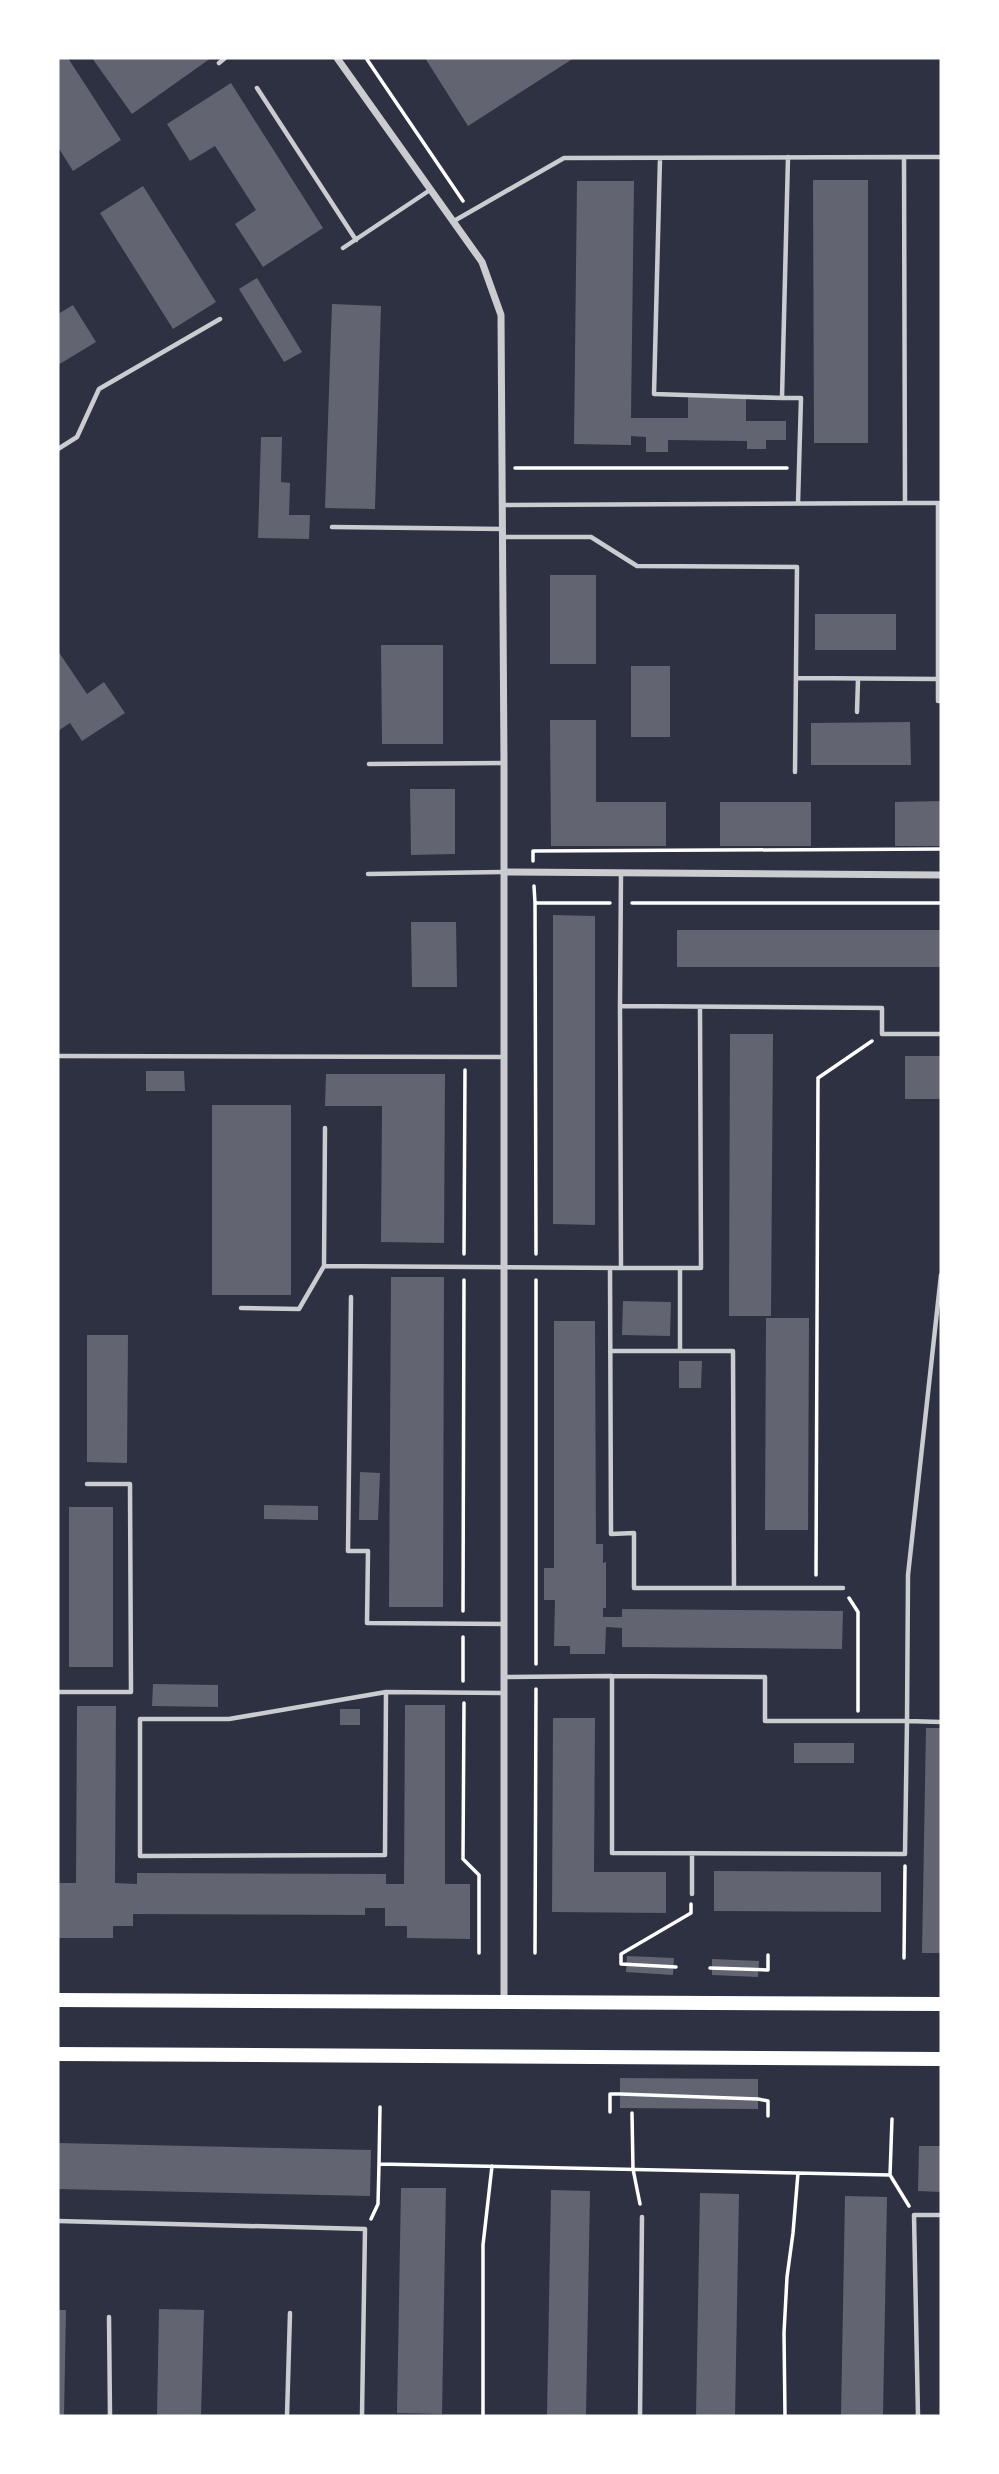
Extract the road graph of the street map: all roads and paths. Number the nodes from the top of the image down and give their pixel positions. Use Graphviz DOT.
graph roads {
  1 [pos="225,58"];
  2 [pos="337,58"];
  3 [pos="366,58"];
  4 [pos="219,63"];
  5 [pos="257,88"];
  6 [pos="904,157"];
  7 [pos="941,157"];
  8 [pos="660,158"];
  9 [pos="788,158"];
  10 [pos="430,190"];
  11 [pos="470,211"];
  12 [pos="453,222"];
  13 [pos="356,240"];
  14 [pos="343,248"];
  15 [pos="220,319"];
  16 [pos="782,398"];
  17 [pos="58,449"];
  18 [pos="502,468"];
  19 [pos="799,468"];
  20 [pos="798,503"];
  21 [pos="905,503"];
  22 [pos="940,503"];
  23 [pos="502,505"];
  24 [pos="332,527"];
  25 [pos="503,533"];
  26 [pos="796,678"];
  27 [pos="858,679"];
  28 [pos="938,680"];
  29 [pos="941,701"];
  30 [pos="857,712"];
  31 [pos="504,763"];
  32 [pos="369,764"];
  33 [pos="795,772"];
  34 [pos="941,849"];
  35 [pos="504,872"];
  36 [pos="533,873"];
  37 [pos="621,873"];
  38 [pos="368,874"];
  39 [pos="941,875"];
  40 [pos="535,903"];
  41 [pos="620,1006"];
  42 [pos="700,1007"];
  43 [pos="882,1034"];
  44 [pos="941,1034"];
  45 [pos="58,1056"];
  46 [pos="465,1056"];
  47 [pos="504,1057"];
  48 [pos="325,1128"];
  49 [pos="324,1266"];
  50 [pos="464,1267"];
  51 [pos="504,1267"];
  52 [pos="610,1268"];
  53 [pos="621,1268"];
  54 [pos="680,1268"];
  55 [pos="941,1275"];
  56 [pos="351,1297"];
  57 [pos="241,1308"];
  58 [pos="610,1351"];
  59 [pos="680,1351"];
  60 [pos="87,1484"];
  61 [pos="734,1588"];
  62 [pos="816,1588"];
  63 [pos="843,1588"];
  64 [pos="463,1624"];
  65 [pos="504,1624"];
  66 [pos="612,1676"];
  67 [pos="504,1677"];
  68 [pos="58,1692"];
  69 [pos="386,1692"];
  70 [pos="464,1693"];
  71 [pos="504,1693"];
  72 [pos="858,1721"];
  73 [pos="907,1721"];
  74 [pos="941,1722"];
  75 [pos="692,1853"];
  76 [pos="905,1854"];
  77 [pos="692,1894"];
  78 [pos="479,1953"];
  79 [pos="768,1955"];
  80 [pos="904,1958"];
  81 [pos="676,1967"];
  82 [pos="710,1968"];
  83 [pos="58,2000"];
  84 [pos="504,2002"];
  85 [pos="941,2004"];
  86 [pos="58,2054"];
  87 [pos="941,2059"];
  88 [pos="380,2107"];
  89 [pos="610,2112"];
  90 [pos="632,2113"];
  91 [pos="768,2116"];
  92 [pos="892,2119"];
  93 [pos="379,2164"];
  94 [pos="492,2166"];
  95 [pos="633,2169"];
  96 [pos="797,2173"];
  97 [pos="890,2175"];
  98 [pos="914,2215"];
  99 [pos="941,2215"];
  100 [pos="642,2217"];
  101 [pos="58,2221"];
  102 [pos="365,2229"];
  103 [pos="290,2313"];
  104 [pos="109,2316"];
  105 [pos="110,2416"];
  106 [pos="287,2416"];
  107 [pos="362,2416"];
  108 [pos="483,2416"];
  109 [pos="640,2416"];
  110 [pos="785,2416"];
  111 [pos="918,2416"];
  1 -- 4 [label="lane"];
  2 -- 10 [label="street"];
  3 -- 11 [label="path"];
  5 -- 13 [label="lane"];
  6 -- 7 [label="lane"];
  6 -- 9 [label="lane"];
  6 -- 21 [label="lane"];
  8 -- 9 [label="lane"];
  8 -- 11 [label="lane"];
  8 -- 16 [label="lane"];
  9 -- 16 [label="lane"];
  10 -- 12 [label="street"];
  10 -- 13 [label="lane"];
  11 -- 12 [label="lane"];
  12 -- 18 [label="street"];
  13 -- 14 [label="lane"];
  15 -- 17 [label="lane"];
  16 -- 19 [label="lane"];
  18 -- 19 [label="path"];
  18 -- 23 [label="street"];
  19 -- 20 [label="lane"];
  20 -- 21 [label="lane"];
  20 -- 23 [label="lane"];
  21 -- 22 [label="lane"];
  22 -- 28 [label="lane"];
  23 -- 25 [label="street"];
  24 -- 25 [label="lane"];
  25 -- 26 [label="lane"];
  25 -- 31 [label="street"];
  26 -- 27 [label="lane"];
  26 -- 33 [label="lane"];
  27 -- 28 [label="lane"];
  27 -- 30 [label="lane"];
  28 -- 29 [label="lane"];
  31 -- 32 [label="lane"];
  31 -- 35 [label="street"];
  34 -- 36 [label="path"];
  35 -- 36 [label="street"];
  35 -- 38 [label="lane"];
  35 -- 47 [label="street"];
  36 -- 37 [label="street"];
  36 -- 40 [label="path"];
  37 -- 39 [label="street"];
  37 -- 41 [label="lane"];
  41 -- 42 [label="lane"];
  41 -- 53 [label="lane"];
  42 -- 43 [label="lane"];
  42 -- 54 [label="lane"];
  43 -- 44 [label="lane"];
  43 -- 62 [label="path"];
  45 -- 46 [label="lane"];
  46 -- 47 [label="lane"];
  46 -- 50 [label="path"];
  47 -- 51 [label="street"];
  48 -- 49 [label="lane"];
  49 -- 50 [label="lane"];
  49 -- 57 [label="lane"];
  50 -- 51 [label="lane"];
  50 -- 64 [label="path"];
  51 -- 52 [label="lane"];
  51 -- 65 [label="street"];
  52 -- 53 [label="lane"];
  52 -- 58 [label="lane"];
  53 -- 54 [label="lane"];
  54 -- 59 [label="lane"];
  55 -- 73 [label="lane"];
  56 -- 64 [label="lane"];
  58 -- 59 [label="lane"];
  58 -- 61 [label="lane"];
  59 -- 61 [label="lane"];
  60 -- 68 [label="lane"];
  61 -- 62 [label="lane"];
  62 -- 63 [label="lane"];
  63 -- 72 [label="path"];
  64 -- 65 [label="lane"];
  64 -- 70 [label="path"];
  65 -- 67 [label="street"];
  66 -- 67 [label="lane"];
  66 -- 72 [label="lane"];
  66 -- 75 [label="lane"];
  67 -- 71 [label="street"];
  69 -- 69 [label="lane"];
  69 -- 70 [label="lane"];
  70 -- 71 [label="lane"];
  70 -- 78 [label="path"];
  71 -- 84 [label="street"];
  72 -- 73 [label="lane"];
  73 -- 74 [label="lane"];
  73 -- 76 [label="lane"];
  75 -- 76 [label="lane"];
  75 -- 77 [label="lane"];
  76 -- 80 [label="path"];
  77 -- 81 [label="path"];
  79 -- 82 [label="path"];
  83 -- 84 [label="main road"];
  84 -- 85 [label="main road"];
  86 -- 87 [label="main road"];
  88 -- 93 [label="path"];
  89 -- 91 [label="path"];
  90 -- 95 [label="path"];
  92 -- 97 [label="path"];
  93 -- 94 [label="path"];
  93 -- 102 [label="path"];
  94 -- 95 [label="path"];
  94 -- 108 [label="path"];
  95 -- 96 [label="path"];
  95 -- 100 [label="path"];
  96 -- 97 [label="path"];
  96 -- 110 [label="path"];
  97 -- 98 [label="path"];
  98 -- 99 [label="lane"];
  98 -- 111 [label="lane"];
  100 -- 109 [label="lane"];
  101 -- 102 [label="lane"];
  102 -- 107 [label="lane"];
  103 -- 106 [label="lane"];
  104 -- 105 [label="lane"];
}
